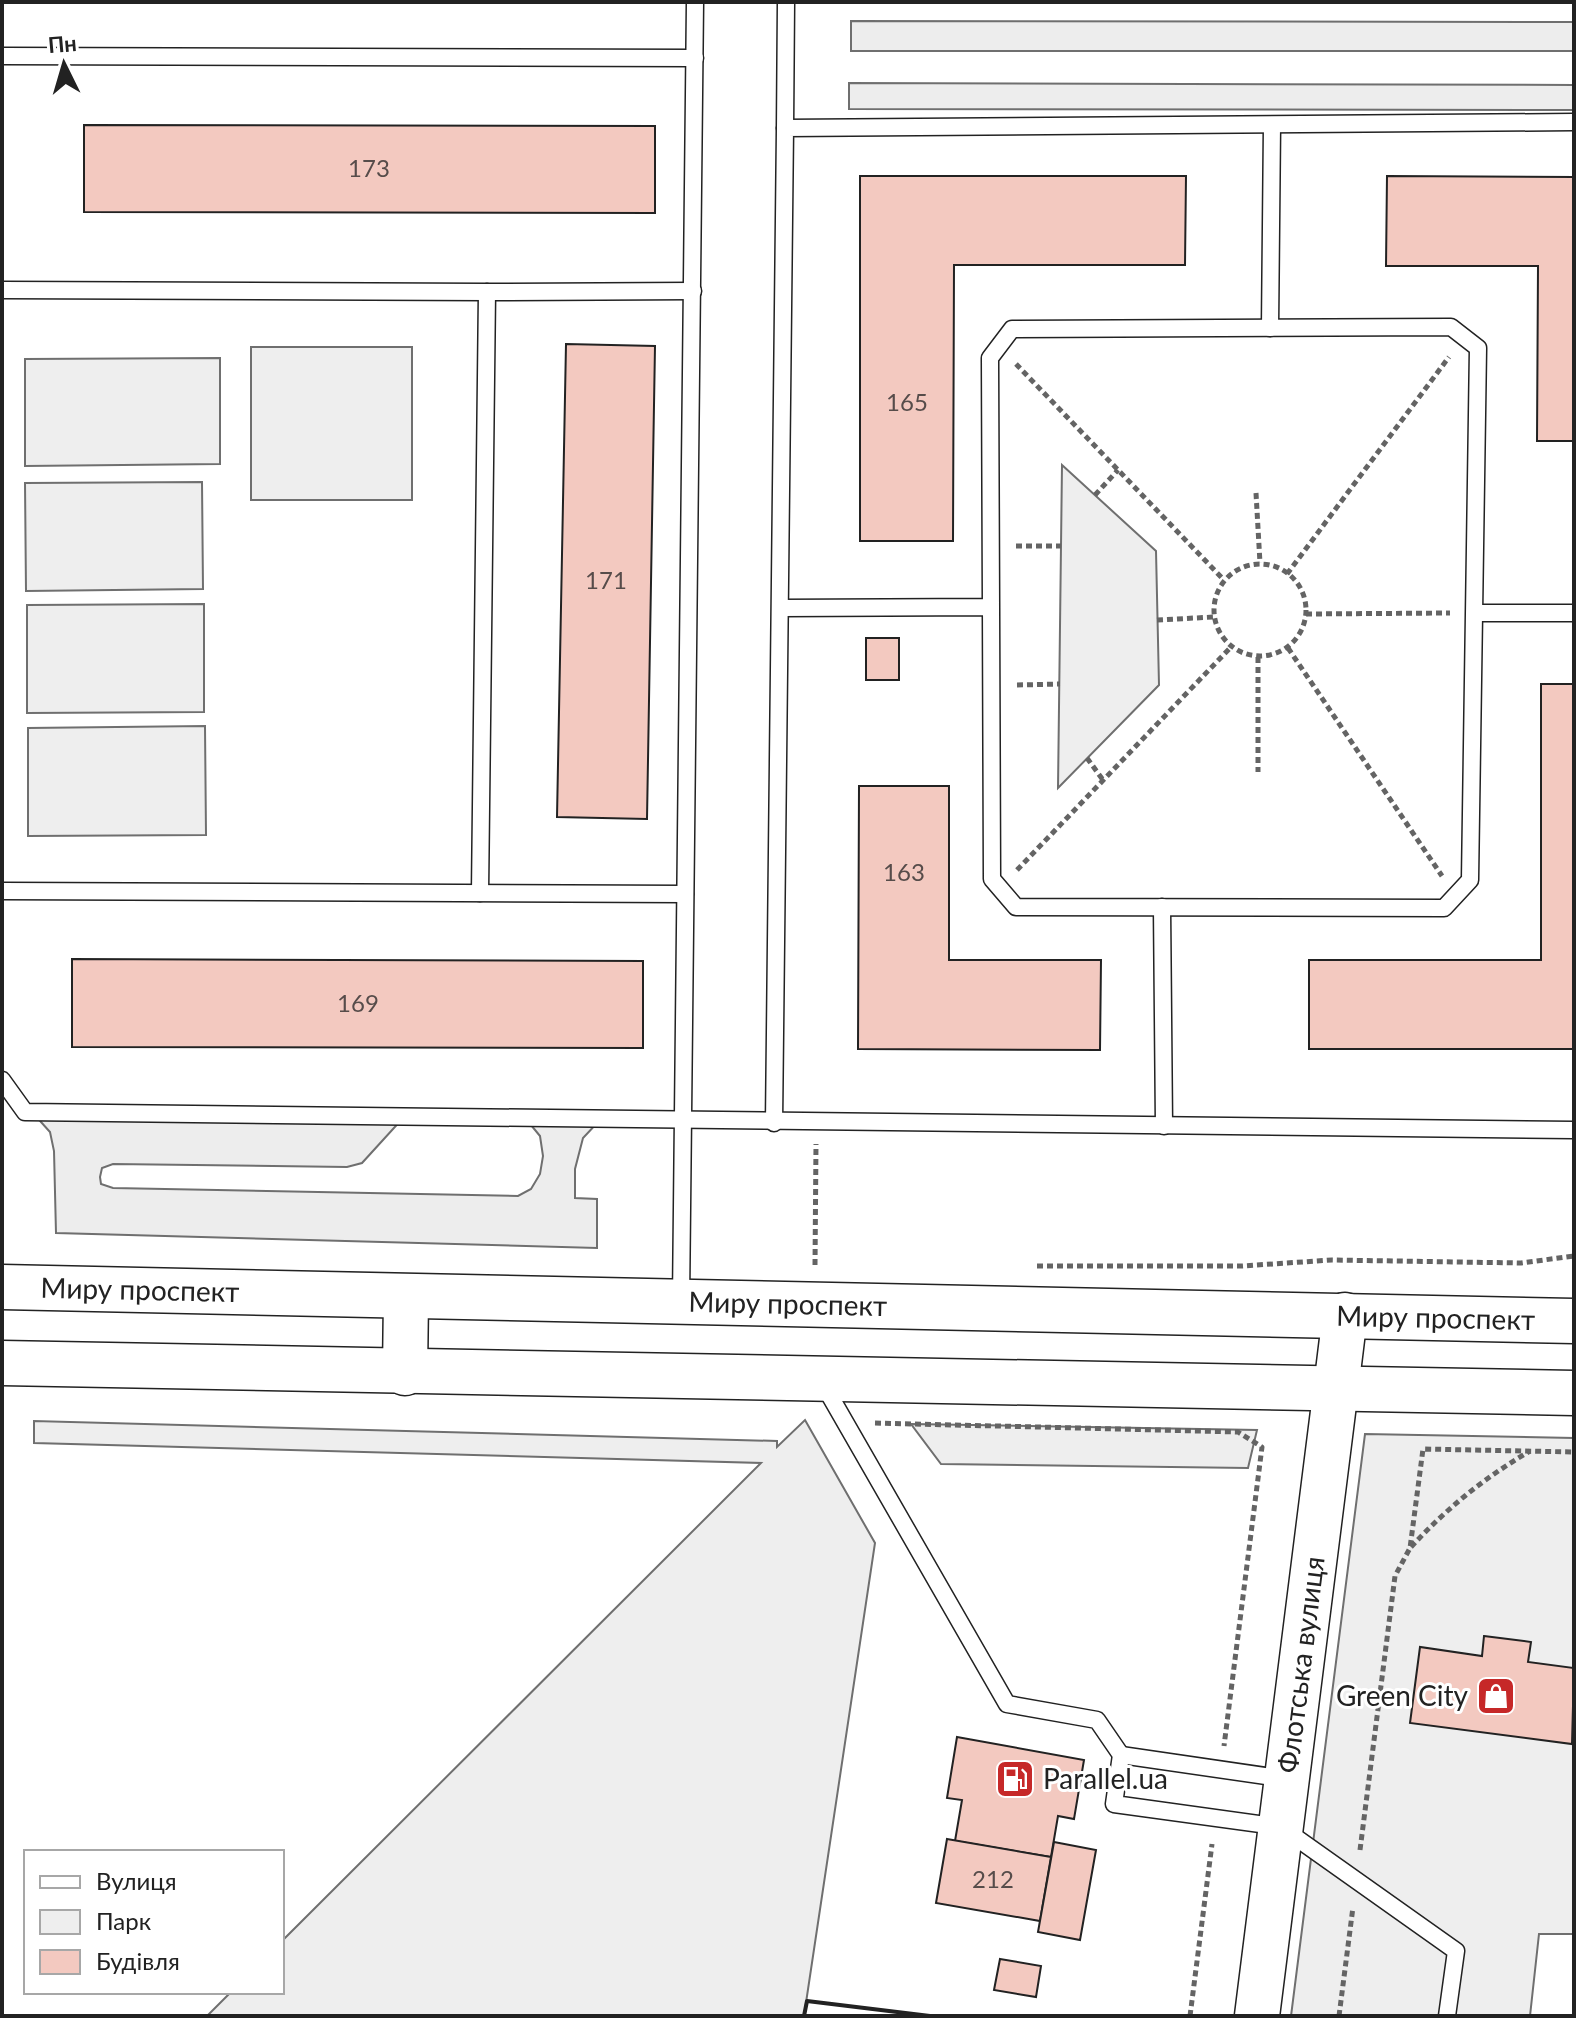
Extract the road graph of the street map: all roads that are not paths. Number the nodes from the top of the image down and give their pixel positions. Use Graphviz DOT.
graph roads {
  1 [pos="695,2"];
  2 [pos="786,2"];
  3 [pos="2,56"];
  4 [pos="695,58"];
  5 [pos="1574,122"];
  6 [pos="1272,125"];
  7 [pos="785,128"];
  8 [pos="2,290"];
  9 [pos="693,291"];
  10 [pos="487,292"];
  11 [pos="1270,328"];
  12 [pos="991,607"];
  13 [pos="781,608"];
  14 [pos="1475,613"];
  15 [pos="1574,613"];
  16 [pos="2,891"];
  17 [pos="480,893"];
  18 [pos="685,894"];
  19 [pos="1162,907"];
  20 [pos="2,1080"];
  21 [pos="683,1121"];
  22 [pos="774,1123"];
  23 [pos="1164,1126"];
  24 [pos="1574,1130"];
  25 [pos="2,1287"];
  26 [pos="406,1297"];
  27 [pos="681,1302"];
  28 [pos="1345,1315"];
  29 [pos="1574,1321"];
  30 [pos="2,1363"];
  31 [pos="405,1373"];
  32 [pos="820,1380"];
  33 [pos="1336,1388"];
  34 [pos="1574,1393"];
  35 [pos="1121,1755"];
  36 [pos="1286,1779"];
  37 [pos="1281,1827"];
  38 [pos="1257,2016"];
  39 [pos="1447,2016"];
  1 -- 4 [label="lane"];
  2 -- 7 [label="lane"];
  3 -- 4 [label="lane"];
  4 -- 9 [label="lane"];
  5 -- 6 [label="lane"];
  6 -- 7 [label="lane"];
  6 -- 11 [label="lane"];
  7 -- 13 [label="lane"];
  8 -- 10 [label="lane"];
  9 -- 10 [label="lane"];
  9 -- 18 [label="lane"];
  10 -- 17 [label="lane"];
  11 -- 12 [label="lane"];
  11 -- 14 [label="lane"];
  12 -- 13 [label="lane"];
  12 -- 19 [label="lane"];
  13 -- 22 [label="lane"];
  14 -- 15 [label="lane"];
  14 -- 19 [label="lane"];
  16 -- 17 [label="lane"];
  17 -- 18 [label="lane"];
  18 -- 21 [label="lane"];
  19 -- 23 [label="lane"];
  20 -- 21 [label="lane"];
  21 -- 22 [label="lane"];
  21 -- 27 [label="lane"];
  22 -- 23 [label="lane"];
  23 -- 24 [label="lane"];
  25 -- 26 [label="main road, Миру проспект"];
  26 -- 27 [label="main road, Миру проспект"];
  26 -- 31 [label="main road"];
  27 -- 28 [label="main road, Миру проспект"];
  28 -- 29 [label="main road, Миру проспект"];
  28 -- 33 [label="main road, Флотська вулиця"];
  30 -- 31 [label="main road"];
  31 -- 32 [label="main road"];
  32 -- 33 [label="main road"];
  32 -- 35 [label="lane"];
  33 -- 34 [label="main road"];
  33 -- 36 [label="main road, Флотська вулиця"];
  35 -- 36 [label="lane"];
  35 -- 37 [label="lane"];
  36 -- 37 [label="main road, Флотська вулиця"];
  37 -- 38 [label="main road, Флотська вулиця"];
  37 -- 39 [label="lane"];
}
